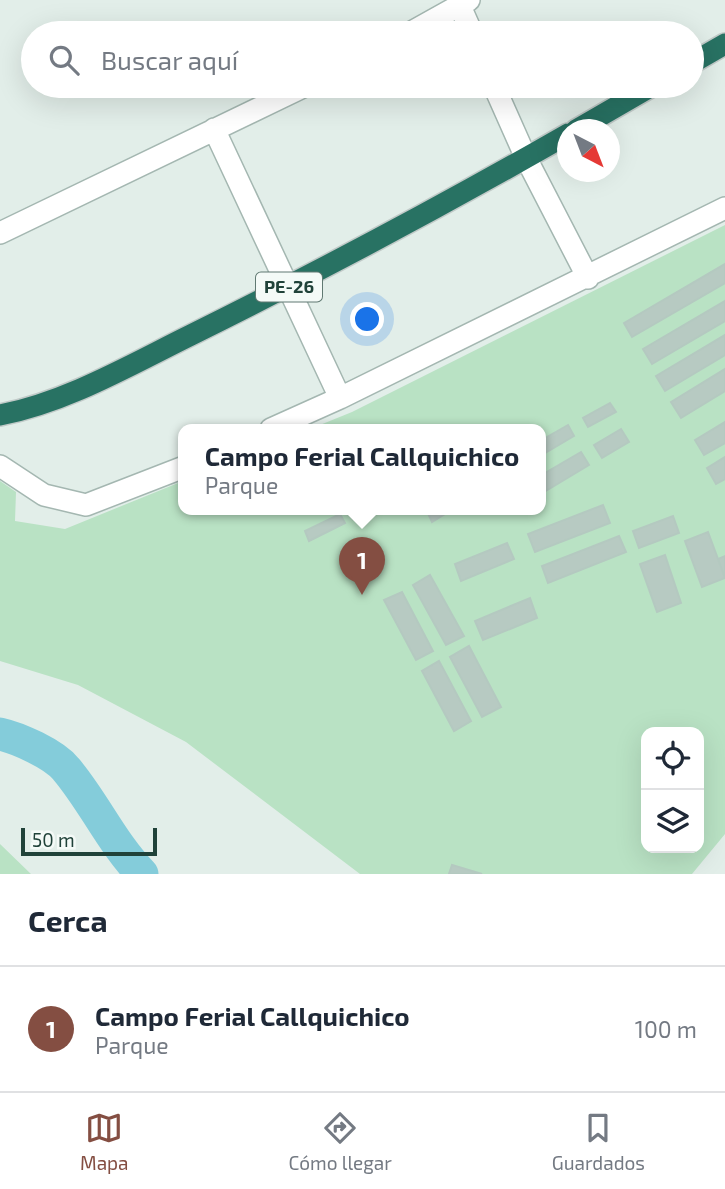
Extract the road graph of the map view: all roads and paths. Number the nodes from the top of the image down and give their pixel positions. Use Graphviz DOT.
graph roads {
  1 [pos="465,3"];
  2 [pos="432,21"];
  3 [pos="469,21"];
  4 [pos="725,44"];
  5 [pos="704,56"];
  6 [pos="280,98"];
  7 [pos="499,98"];
  8 [pos="631,98"];
  9 [pos="595,119"];
  10 [pos="214,129"];
  11 [pos="557,140"];
  12 [pos="526,158"];
  13 [pos="725,208"];
  14 [pos="0,233"];
  15 [pos="588,278"];
  16 [pos="289,287"];
  17 [pos="340,398"];
  18 [pos="0,415"];
  19 [pos="282,424"];
  20 [pos="0,466"];
  21 [pos="178,469"];
  1 -- 2 [label="street"];
  1 -- 3 [label="street"];
  4 -- 5 [label="highway"];
  6 -- 10 [label="street"];
  7 -- 12 [label="street"];
  8 -- 9 [label="highway"];
  10 -- 14 [label="street"];
  10 -- 16 [label="street"];
  11 -- 12 [label="highway, PE-26"];
  12 -- 15 [label="street"];
  12 -- 16 [label="highway, PE-26"];
  13 -- 15 [label="street"];
  15 -- 17 [label="street"];
  16 -- 17 [label="street"];
  16 -- 18 [label="highway, PE-26"];
  17 -- 19 [label="street"];
  20 -- 21 [label="street"];
}
